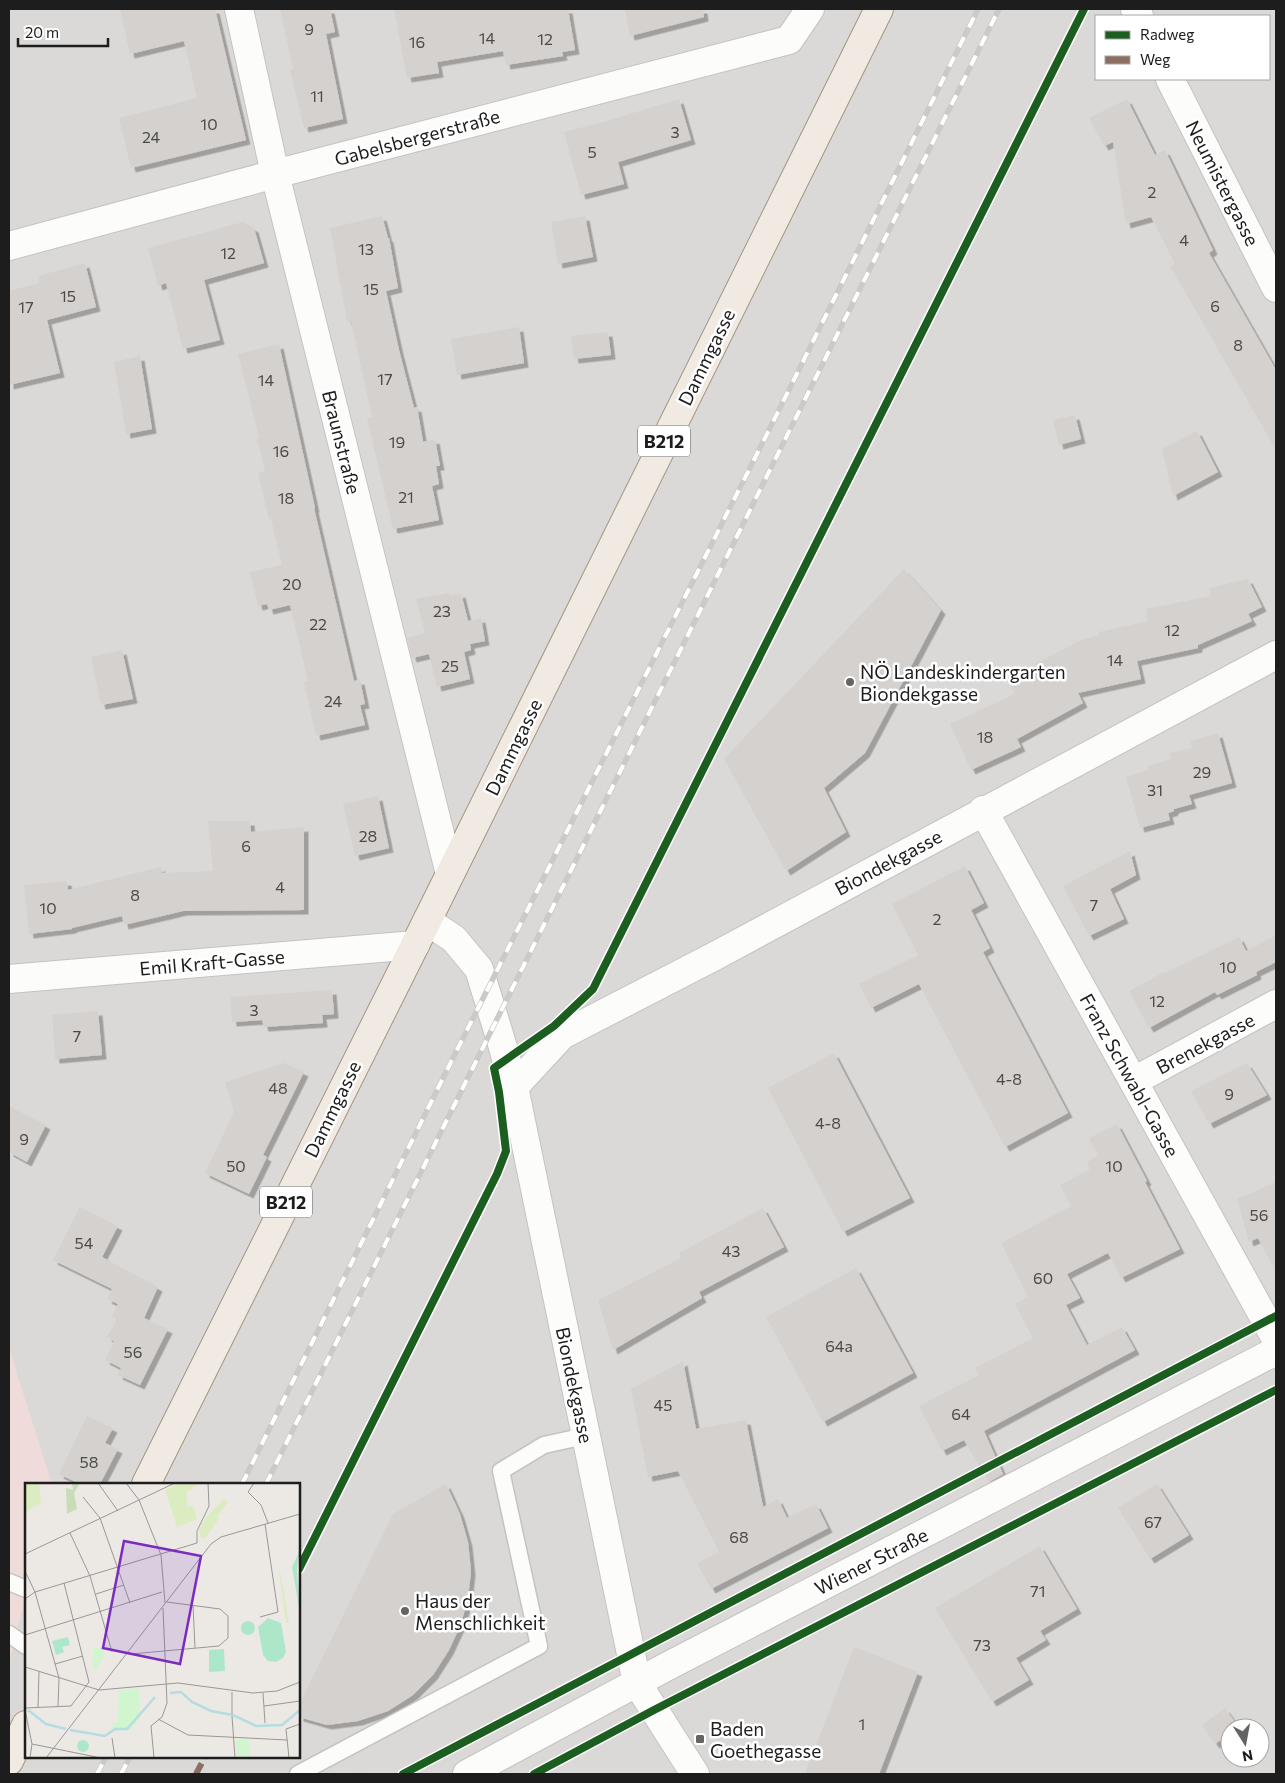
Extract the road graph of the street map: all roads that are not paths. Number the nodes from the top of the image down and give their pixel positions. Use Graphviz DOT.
graph roads {
  1 [pos="239,9"];
  2 [pos="810,9"];
  3 [pos="879,9"];
  4 [pos="1171,80"];
  5 [pos="275,174"];
  6 [pos="9,246"];
  7 [pos="1276,288"];
  8 [pos="1276,655"];
  9 [pos="983,810"];
  10 [pos="450,874"];
  11 [pos="427,921"];
  12 [pos="415,945"];
  13 [pos="9,979"];
  14 [pos="1276,1004"];
  15 [pos="1134,1082"];
  16 [pos="514,1087"];
  17 [pos="1276,1339"];
  18 [pos="1276,1351"];
  19 [pos="585,1436"];
  20 [pos="146,1483"];
  21 [pos="9,1582"];
  22 [pos="25,1589"];
  23 [pos="9,1634"];
  24 [pos="25,1645"];
  25 [pos="636,1683"];
  26 [pos="25,1727"];
  27 [pos="9,1761"];
  28 [pos="298,1774"];
  29 [pos="467,1774"];
  30 [pos="695,1774"];
  1 -- 5 [label="street, Braunstraße"];
  2 -- 5 [label="street, Gabelsbergerstraße"];
  3 -- 10 [label="main road, Dammgasse / B212"];
  4 -- 7 [label="street, Neumistergasse"];
  5 -- 6 [label="street, Gabelsbergerstraße"];
  5 -- 10 [label="street, Braunstraße"];
  8 -- 9 [label="street, Biondekgasse"];
  9 -- 15 [label="street, Franz Schwabl-Gasse"];
  9 -- 16 [label="street, Biondekgasse"];
  10 -- 11 [label="main road, Dammgasse / B212"];
  11 -- 12 [label="main road, Dammgasse / B212"];
  11 -- 16 [label="street, Biondekgasse"];
  12 -- 13 [label="street, Emil Kraft-Gasse"];
  12 -- 20 [label="main road, Dammgasse / B212"];
  14 -- 15 [label="street, Brenekgasse"];
  15 -- 17 [label="street, Franz Schwabl-Gasse"];
  16 -- 19 [label="street, Biondekgasse"];
  18 -- 25 [label="street, Wiener Straße"];
  19 -- 25 [label="street, Biondekgasse"];
  19 -- 28 [label="lane"];
  21 -- 22 [label="lane"];
  23 -- 24 [label="lane"];
  25 -- 29 [label="street, Wiener Straße"];
  25 -- 30 [label="street"];
  26 -- 27 [label="main road"];
}
